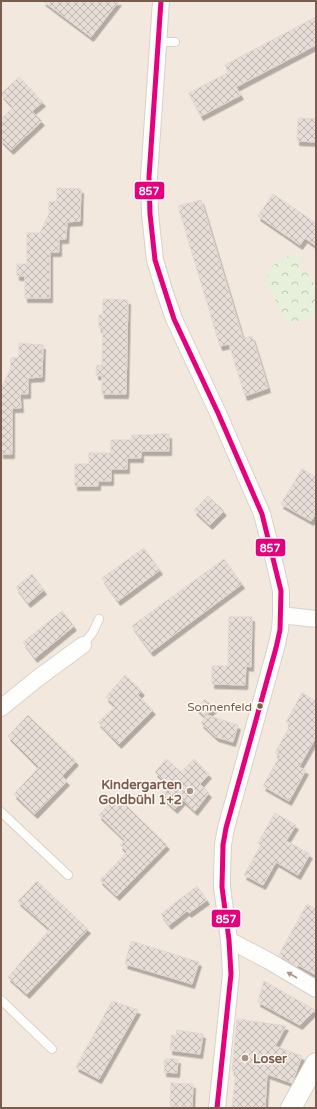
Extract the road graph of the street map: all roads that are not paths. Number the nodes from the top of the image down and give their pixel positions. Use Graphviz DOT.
graph roads {
  1 [pos="161,1"];
  2 [pos="158,42"];
  3 [pos="175,42"];
  4 [pos="281,615"];
  5 [pos="99,619"];
  6 [pos="316,619"];
  7 [pos="83,644"];
  8 [pos="1,708"];
  9 [pos="1,812"];
  10 [pos="68,875"];
  11 [pos="229,940"];
  12 [pos="316,989"];
  13 [pos="1,1000"];
  14 [pos="52,1049"];
  15 [pos="316,1063"];
  16 [pos="217,1108"];
  17 [pos="291,1108"];
  1 -- 2 [label="street"];
  2 -- 3 [label="lane"];
  2 -- 4 [label="street"];
  4 -- 6 [label="street"];
  4 -- 11 [label="street"];
  5 -- 7 [label="lane"];
  7 -- 8 [label="street"];
  9 -- 10 [label="lane"];
  12 -- 11 [label="street, one-way"];
  11 -- 16 [label="street"];
  13 -- 14 [label="lane"];
  15 -- 17 [label="street"];
}
